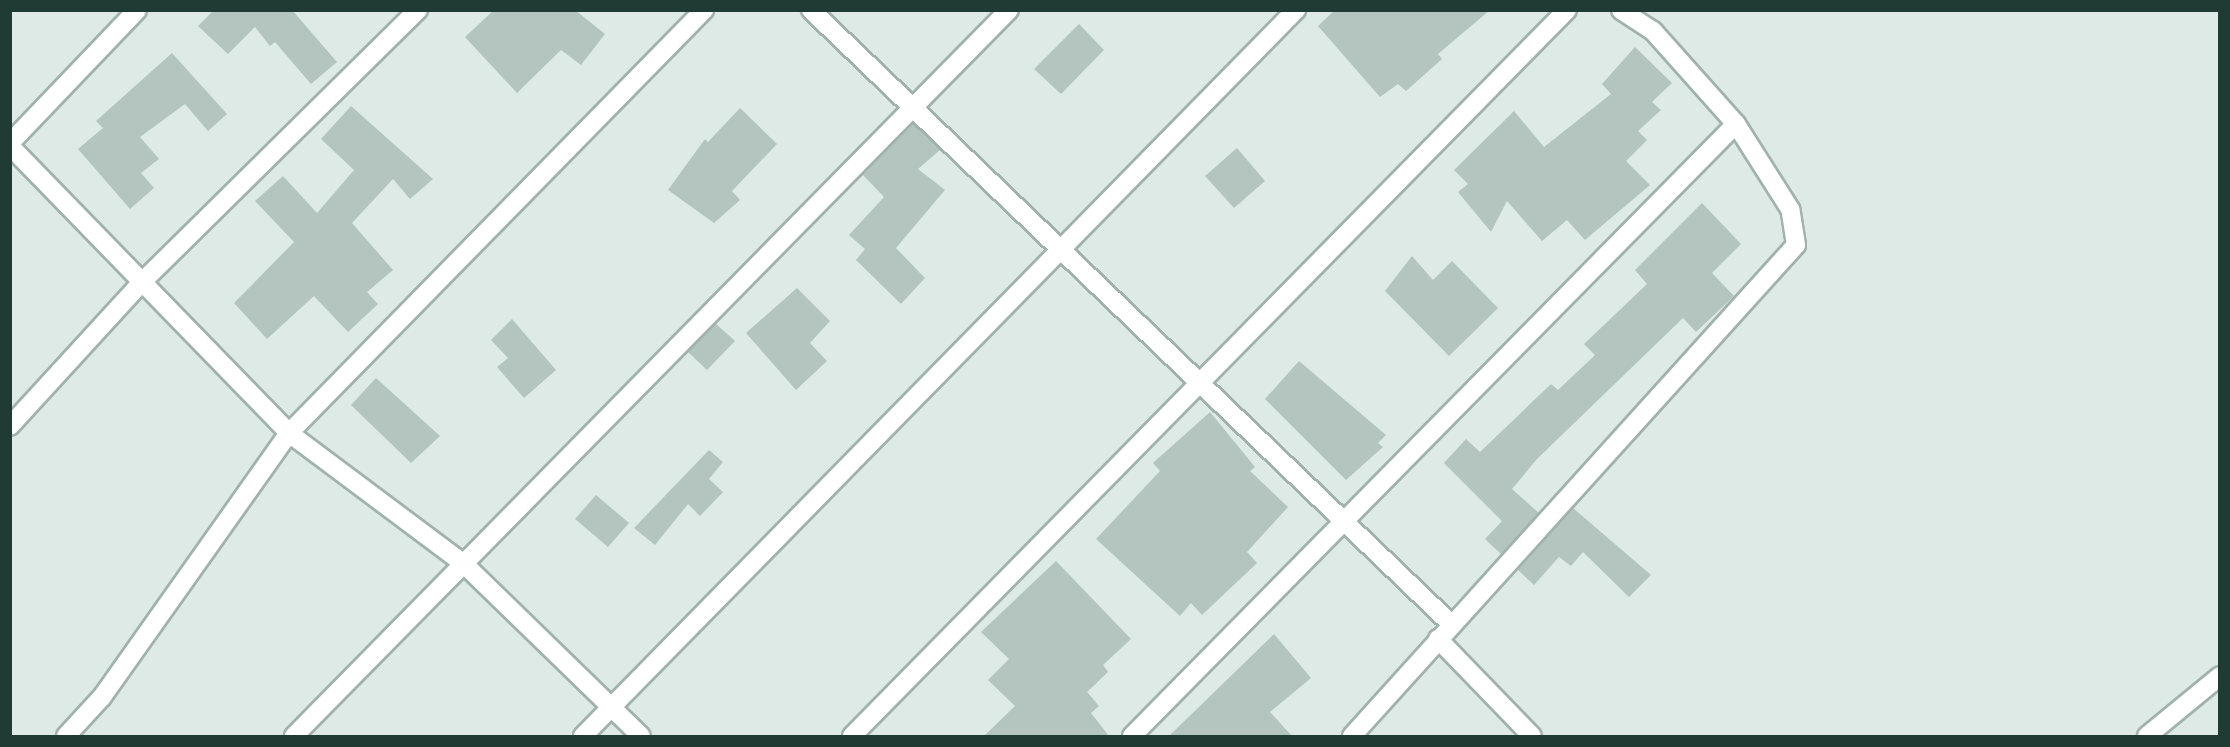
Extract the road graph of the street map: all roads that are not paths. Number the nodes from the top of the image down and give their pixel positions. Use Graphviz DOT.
graph roads {
  1 [pos="137,10"];
  2 [pos="418,10"];
  3 [pos="704,10"];
  4 [pos="811,10"];
  5 [pos="1009,10"];
  6 [pos="1296,10"];
  7 [pos="1567,10"];
  8 [pos="1621,10"];
  9 [pos="911,110"];
  10 [pos="1736,124"];
  11 [pos="10,145"];
  12 [pos="1062,254"];
  13 [pos="144,280"];
  14 [pos="1202,382"];
  15 [pos="10,426"];
  16 [pos="289,433"];
  17 [pos="1344,524"];
  18 [pos="463,563"];
  19 [pos="1451,624"];
  20 [pos="1438,639"];
  21 [pos="2220,676"];
  22 [pos="612,706"];
  23 [pos="66,736"];
  24 [pos="294,736"];
  25 [pos="583,736"];
  26 [pos="641,736"];
  27 [pos="852,736"];
  28 [pos="1132,736"];
  29 [pos="1352,736"];
  30 [pos="1532,736"];
  31 [pos="2147,736"];
  1 -- 11 [label="street"];
  2 -- 13 [label="street"];
  3 -- 16 [label="street"];
  4 -- 9 [label="street"];
  5 -- 9 [label="street"];
  6 -- 12 [label="street"];
  7 -- 14 [label="street"];
  8 -- 10 [label="street"];
  9 -- 12 [label="street"];
  9 -- 18 [label="street"];
  10 -- 17 [label="street"];
  10 -- 19 [label="street"];
  11 -- 13 [label="street"];
  12 -- 14 [label="street"];
  12 -- 22 [label="street"];
  13 -- 15 [label="street"];
  13 -- 16 [label="street"];
  14 -- 17 [label="street"];
  14 -- 27 [label="street"];
  16 -- 18 [label="street"];
  16 -- 23 [label="street"];
  17 -- 19 [label="street"];
  17 -- 28 [label="street"];
  18 -- 22 [label="street"];
  18 -- 24 [label="street"];
  19 -- 20 [label="street"];
  20 -- 29 [label="street"];
  20 -- 30 [label="street"];
  21 -- 31 [label="street"];
  22 -- 25 [label="street"];
  22 -- 26 [label="street"];
}
